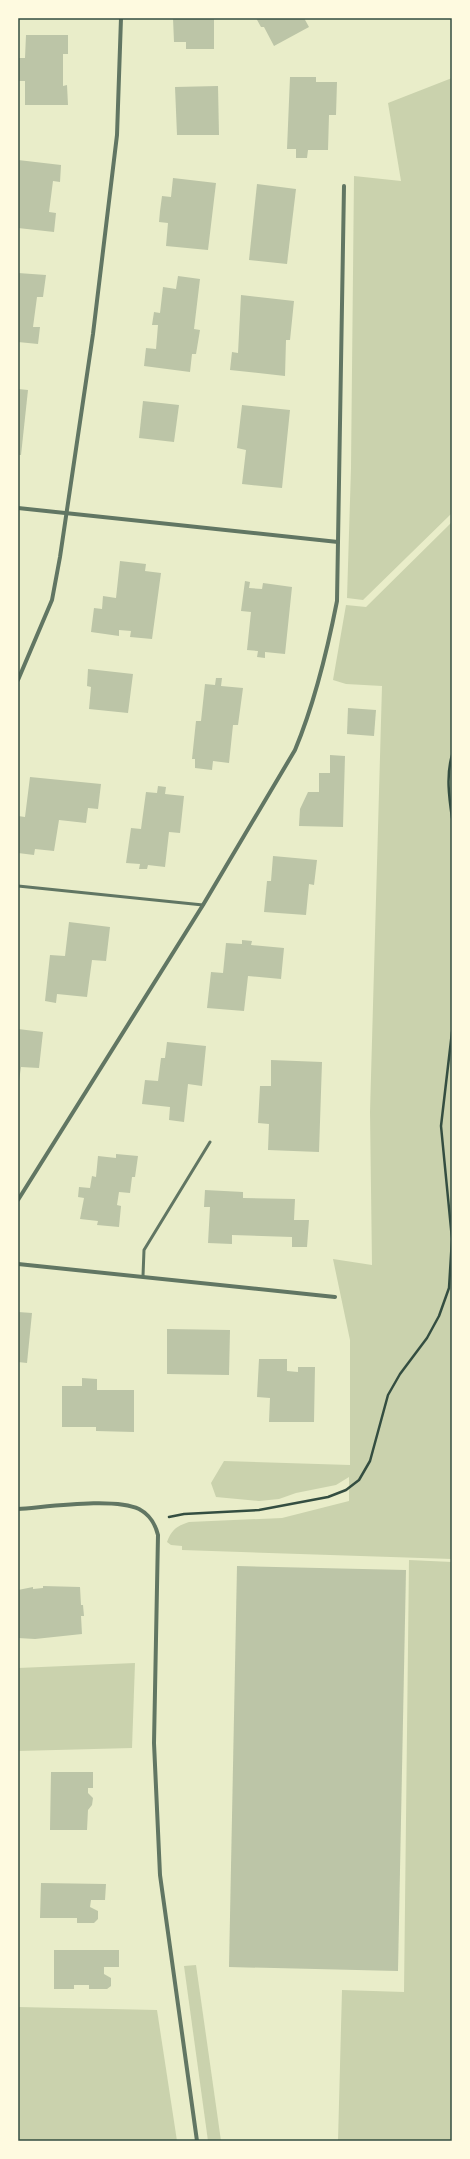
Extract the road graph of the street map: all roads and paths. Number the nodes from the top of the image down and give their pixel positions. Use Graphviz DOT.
graph roads {
  1 [pos="122,18"];
  2 [pos="344,186"];
  3 [pos="18,508"];
  4 [pos="66,513"];
  5 [pos="338,542"];
  6 [pos="18,680"];
  7 [pos="452,755"];
  8 [pos="452,818"];
  9 [pos="18,886"];
  10 [pos="203,905"];
  11 [pos="452,1032"];
  12 [pos="210,1142"];
  13 [pos="18,1200"];
  14 [pos="18,1264"];
  15 [pos="143,1276"];
  16 [pos="334,1297"];
  17 [pos="18,1509"];
  18 [pos="153,1521"];
  19 [pos="198,2141"];
  1 -- 4 [label="street"];
  2 -- 5 [label="street"];
  3 -- 4 [label="street"];
  4 -- 5 [label="street"];
  4 -- 6 [label="street"];
  5 -- 10 [label="street"];
  7 -- 8 [label="path"];
  9 -- 10 [label="lane"];
  10 -- 13 [label="street"];
  11 -- 18 [label="path"];
  12 -- 15 [label="lane"];
  14 -- 15 [label="street"];
  15 -- 16 [label="street"];
  17 -- 18 [label="street"];
  18 -- 19 [label="street"];
}
